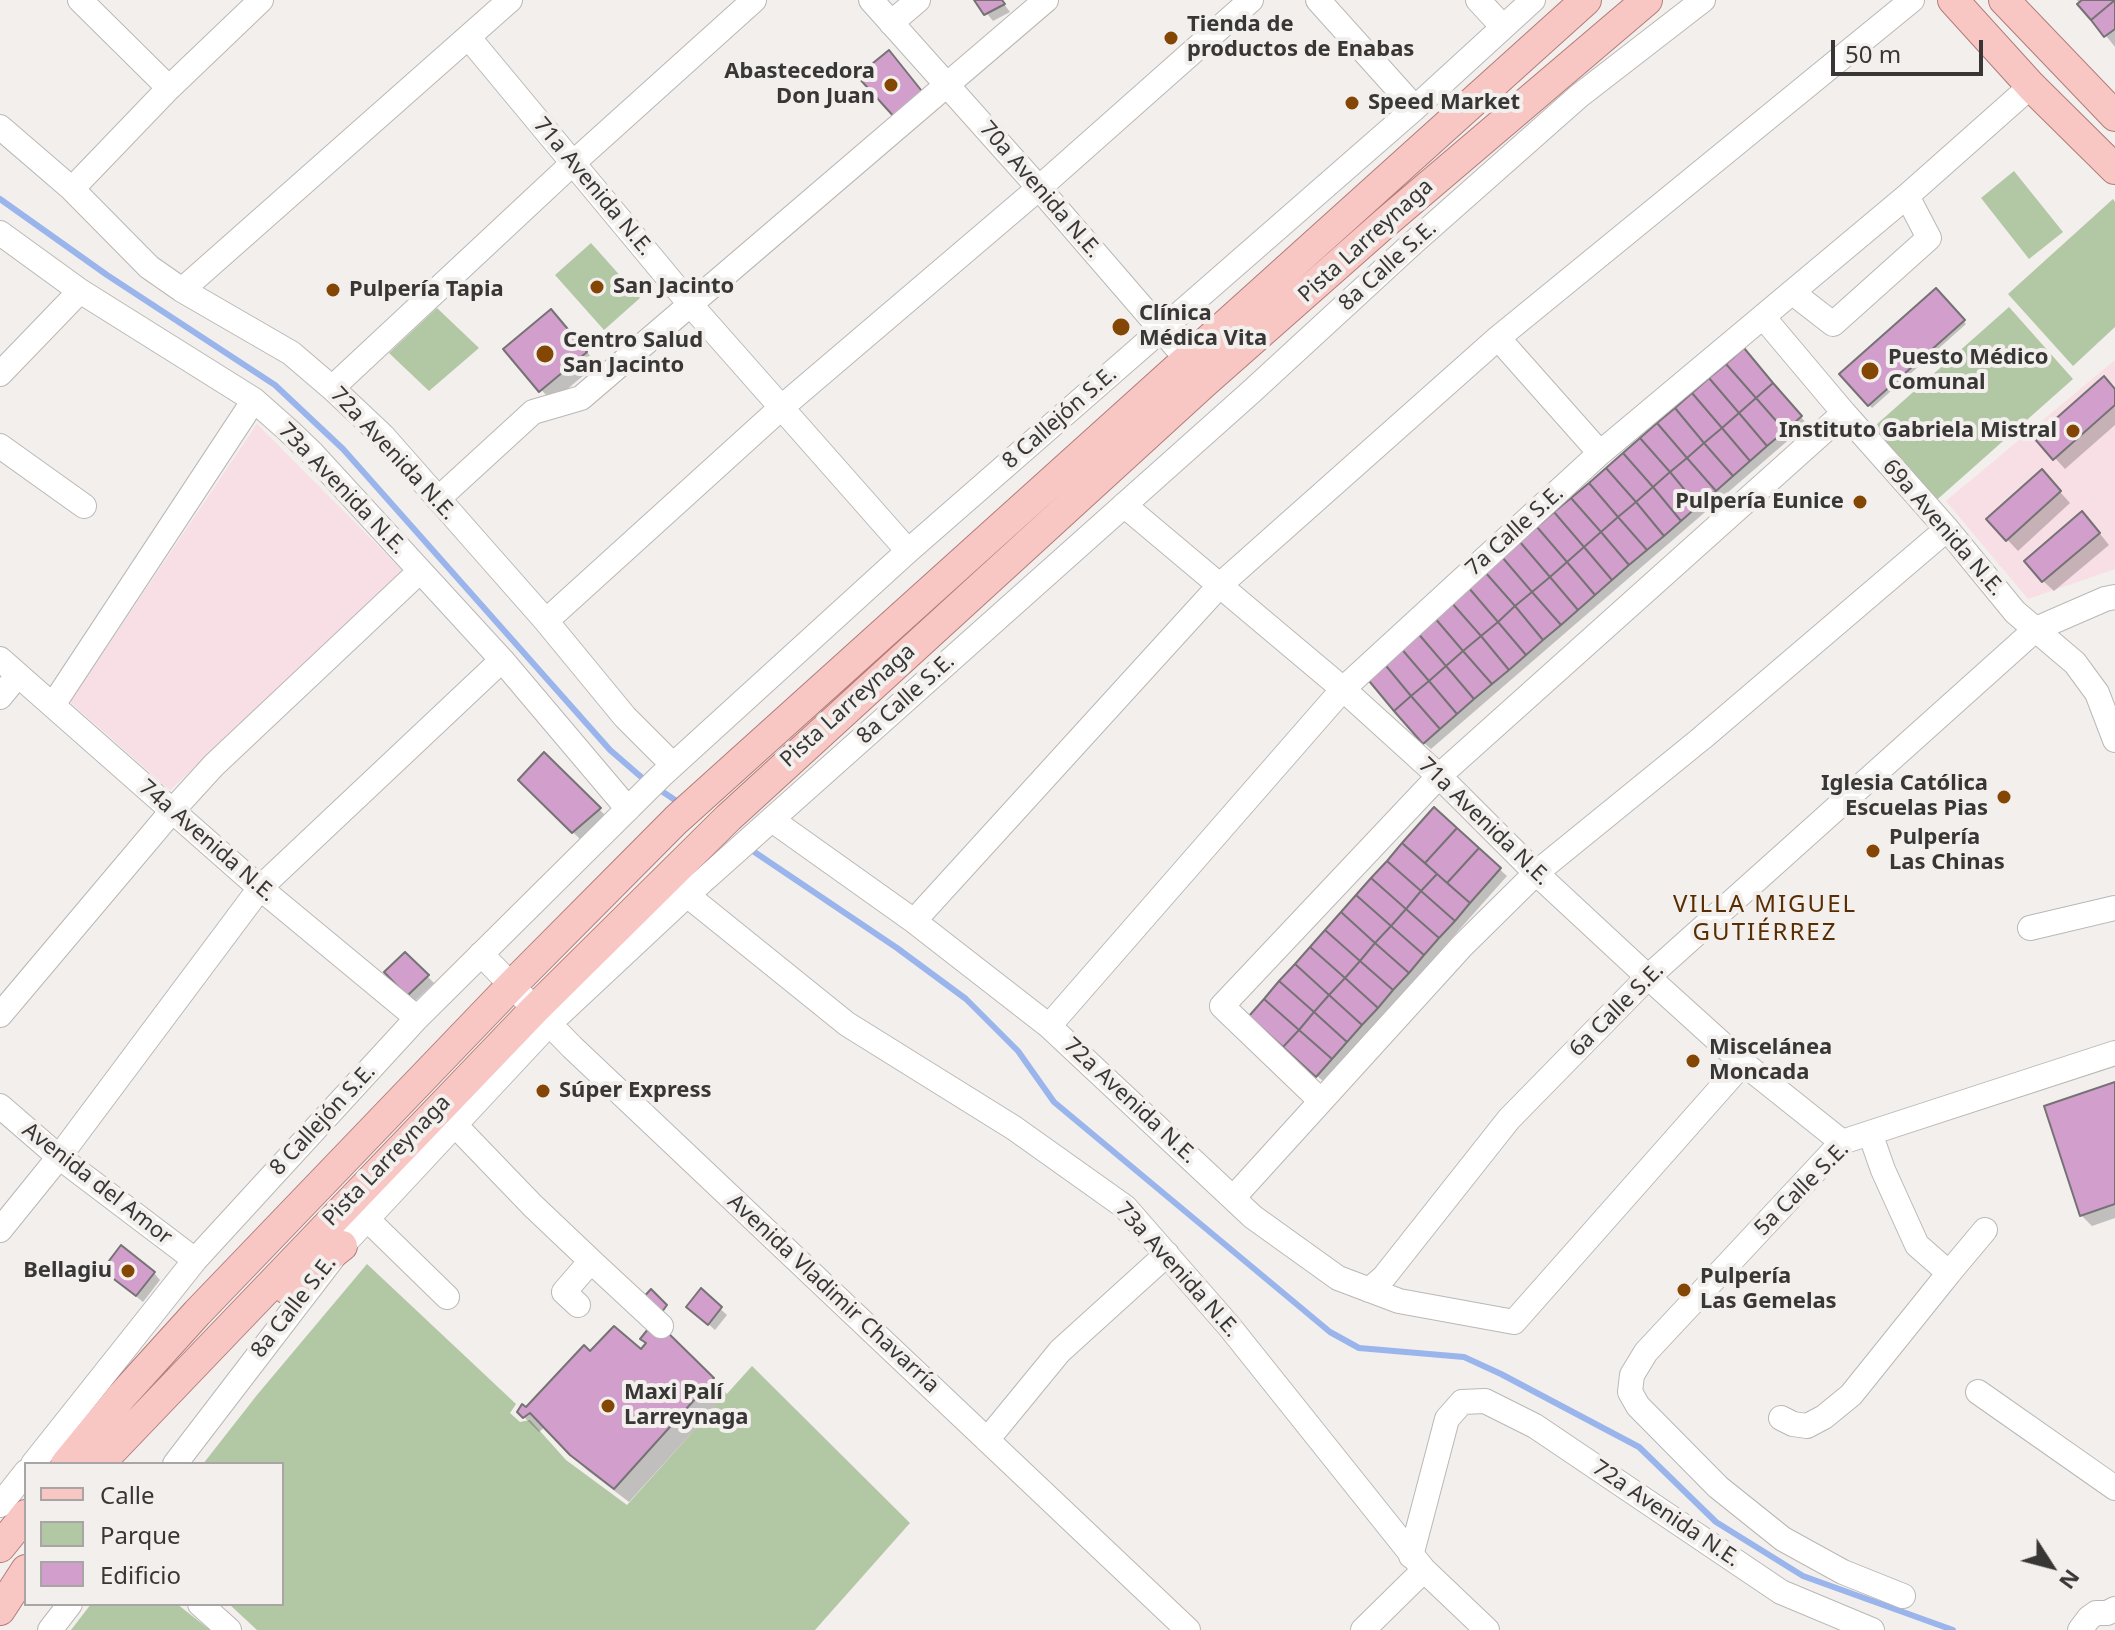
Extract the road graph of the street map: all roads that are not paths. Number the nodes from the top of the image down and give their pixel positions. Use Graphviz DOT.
graph roads {
  1 [pos="80,0"];
  2 [pos="261,0"];
  3 [pos="510,0"];
  4 [pos="754,0"];
  5 [pos="871,0"];
  6 [pos="918,0"];
  7 [pos="1046,0"];
  8 [pos="1251,0"];
  9 [pos="1318,0"];
  10 [pos="1478,0"];
  11 [pos="1533,0"];
  12 [pos="1586,0"];
  13 [pos="1647,0"];
  14 [pos="1703,0"];
  15 [pos="1912,0"];
  16 [pos="1953,0"];
  17 [pos="2011,2"];
  18 [pos="891,23"];
  19 [pos="1503,27"];
  20 [pos="469,38"];
  21 [pos="948,85"];
  22 [pos="2031,86"];
  23 [pos="169,88"];
  24 [pos="2111,106"];
  25 [pos="1415,108"];
  26 [pos="0,127"];
  27 [pos="2074,129"];
  28 [pos="573,163"];
  29 [pos="2115,169"];
  30 [pos="1039,188"];
  31 [pos="72,189"];
  32 [pos="1907,196"];
  33 [pos="0,233"];
  34 [pos="182,290"];
  35 [pos="80,291"];
  36 [pos="1793,293"];
  37 [pos="690,304"];
  38 [pos="1764,318"];
  39 [pos="1162,329"];
  40 [pos="1498,338"];
  41 [pos="1187,358"];
  42 [pos="0,374"];
  43 [pos="1205,382"];
  44 [pos="332,388"];
  45 [pos="254,400"];
  46 [pos="782,407"];
  47 [pos="1844,413"];
  48 [pos="0,446"];
  49 [pos="1600,453"];
  50 [pos="438,499"];
  51 [pos="1124,505"];
  52 [pos="84,506"];
  53 [pos="1947,529"];
  54 [pos="908,551"];
  55 [pos="420,571"];
  56 [pos="1220,585"];
  57 [pos="2115,597"];
  58 [pos="546,621"];
  59 [pos="2036,629"];
  60 [pos="502,660"];
  61 [pos="9,667"];
  62 [pos="1343,689"];
  63 [pos="0,697"];
  64 [pos="53,705"];
  65 [pos="2115,740"];
  66 [pos="665,773"];
  67 [pos="1439,776"];
  68 [pos="633,804"];
  69 [pos="172,811"];
  70 [pos="765,826"];
  71 [pos="713,854"];
  72 [pos="1536,873"];
  73 [pos="260,888"];
  74 [pos="687,895"];
  75 [pos="2115,908"];
  76 [pos="914,921"];
  77 [pos="2030,928"];
  78 [pos="481,954"];
  79 [pos="1648,977"];
  80 [pos="512,985"];
  81 [pos="0,1015"];
  82 [pos="542,1016"];
  83 [pos="417,1018"];
  84 [pos="1049,1026"];
  85 [pos="2115,1053"];
  86 [pos="1743,1063"];
  87 [pos="1321,1101"];
  88 [pos="0,1106"];
  89 [pos="456,1126"];
  90 [pos="1870,1133"];
  91 [pos="1842,1142"];
  92 [pos="59,1157"];
  93 [pos="1233,1198"];
  94 [pos="367,1219"];
  95 [pos="0,1230"];
  96 [pos="1985,1230"];
  97 [pos="342,1246"];
  98 [pos="1167,1254"];
  99 [pos="195,1260"];
  100 [pos="591,1261"];
  101 [pos="1949,1273"];
  102 [pos="1369,1290"];
  103 [pos="447,1297"];
  104 [pos="578,1305"];
  105 [pos="661,1326"];
  106 [pos="207,1351"];
  107 [pos="1978,1392"];
  108 [pos="1781,1418"];
  109 [pos="987,1440"];
  110 [pos="35,1462"];
  111 [pos="68,1462"];
  112 [pos="101,1462"];
  113 [pos="177,1462"];
  114 [pos="24,1475"];
  115 [pos="2115,1488"];
  116 [pos="0,1505"];
  117 [pos="24,1517"];
  118 [pos="0,1547"];
  119 [pos="1417,1563"];
  120 [pos="24,1573"];
  121 [pos="1903,1596"];
  122 [pos="68,1606"];
  123 [pos="202,1606"];
  124 [pos="2115,1609"];
  125 [pos="0,1610"];
  126 [pos="50,1630"];
  127 [pos="229,1630"];
  128 [pos="1188,1630"];
  129 [pos="1363,1630"];
  130 [pos="1487,1630"];
  131 [pos="1872,1630"];
  132 [pos="2080,1630"];
  1 -- 23 [label="street"];
  2 -- 23 [label="street"];
  3 -- 20 [label="street"];
  4 -- 28 [label="street"];
  5 -- 18 [label="street, 70a Avenida N.E."];
  6 -- 18 [label="street"];
  7 -- 21 [label="street"];
  8 -- 30 [label="street"];
  9 -- 25 [label="street"];
  10 -- 19 [label="street"];
  11 -- 19 [label="street, 8 Callejón S.E."];
  12 -- 41 [label="main road, Pista Larreynaga"];
  13 -- 43 [label="main road, Pista Larreynaga"];
  14 -- 51 [label="street, 8a Calle S.E."];
  15 -- 40 [label="street"];
  16 -- 22 [label="main road"];
  17 -- 24 [label="main road"];
  18 -- 21 [label="street, 70a Avenida N.E."];
  19 -- 25 [label="street, 8 Callejón S.E."];
  20 -- 28 [label="street, 71a Avenida N.E."];
  20 -- 34 [label="street"];
  21 -- 30 [label="street, 70a Avenida N.E."];
  21 -- 37 [label="street"];
  22 -- 27 [label="main road"];
  22 -- 32 [label="street, 7a Calle S.E."];
  23 -- 31 [label="street"];
  24 -- 27 [label="street"];
  25 -- 39 [label="street, 8 Callejón S.E."];
  26 -- 31 [label="street, 72a Avenida N.E."];
  27 -- 29 [label="main road"];
  28 -- 37 [label="street, 71a Avenida N.E."];
  28 -- 44 [label="street"];
  30 -- 39 [label="street, 70a Avenida N.E."];
  30 -- 46 [label="street"];
  31 -- 34 [label="street, 72a Avenida N.E."];
  32 -- 36 [label="street, 7a Calle S.E."];
  32 -- 36 [label="street"];
  33 -- 35 [label="street, 73a Avenida N.E."];
  34 -- 44 [label="street, 72a Avenida N.E."];
  35 -- 42 [label="street"];
  35 -- 45 [label="street, 73a Avenida N.E."];
  36 -- 38 [label="street, 7a Calle S.E."];
  37 -- 46 [label="street, 71a Avenida N.E."];
  37 -- 50 [label="street"];
  38 -- 47 [label="street, 69a Avenida N.E."];
  38 -- 49 [label="street, 7a Calle S.E."];
  39 -- 41 [label="street, 70a Avenida N.E."];
  39 -- 54 [label="street, 8 Callejón S.E."];
  40 -- 49 [label="street"];
  40 -- 56 [label="street"];
  41 -- 43 [label="street, 70a Avenida N.E."];
  41 -- 80 [label="main road, Pista Larreynaga"];
  43 -- 71 [label="main road, Pista Larreynaga"];
  44 -- 50 [label="street, 72a Avenida N.E."];
  45 -- 55 [label="street, 73a Avenida N.E."];
  45 -- 64 [label="street"];
  46 -- 54 [label="street, 71a Avenida N.E."];
  46 -- 58 [label="street"];
  47 -- 53 [label="street, 69a Avenida N.E."];
  47 -- 67 [label="street"];
  48 -- 52 [label="street"];
  49 -- 62 [label="street, 7a Calle S.E."];
  50 -- 58 [label="street, 72a Avenida N.E."];
  51 -- 56 [label="street, 71a Avenida N.E."];
  51 -- 70 [label="street, 8a Calle S.E."];
  53 -- 59 [label="street, 69a Avenida N.E."];
  53 -- 72 [label="street"];
  54 -- 66 [label="street, 8 Callejón S.E."];
  55 -- 60 [label="street, 73a Avenida N.E."];
  55 -- 69 [label="street"];
  56 -- 62 [label="street, 71a Avenida N.E."];
  56 -- 76 [label="street"];
  57 -- 59 [label="street, 6a Calle S.E."];
  58 -- 66 [label="street, 72a Avenida N.E."];
  59 -- 65 [label="street, 69a Avenida N.E."];
  59 -- 79 [label="street, 6a Calle S.E."];
  60 -- 68 [label="street, 73a Avenida N.E."];
  60 -- 73 [label="street"];
  61 -- 63 [label="street"];
  61 -- 64 [label="street, 74a Avenida N.E."];
  62 -- 67 [label="street, 71a Avenida N.E."];
  62 -- 84 [label="street, 7a Calle S.E."];
  64 -- 69 [label="street, 74a Avenida N.E."];
  66 -- 68 [label="street, 8 Callejón S.E."];
  67 -- 72 [label="street, 71a Avenida N.E."];
  67 -- 87 [label="street"];
  68 -- 78 [label="street, 8 Callejón S.E."];
  69 -- 73 [label="street, 74a Avenida N.E."];
  69 -- 81 [label="street"];
  70 -- 71 [label="street, 8a Calle S.E."];
  70 -- 76 [label="street, 72a Avenida N.E."];
  71 -- 74 [label="street, 8a Calle S.E."];
  71 -- 82 [label="main road, Pista Larreynaga"];
  72 -- 79 [label="street, 71a Avenida N.E."];
  72 -- 87 [label="street"];
  73 -- 83 [label="street, 74a Avenida N.E."];
  73 -- 92 [label="street"];
  74 -- 82 [label="street, 8a Calle S.E."];
  74 -- 98 [label="street, 73a Avenida N.E."];
  75 -- 77 [label="street"];
  76 -- 84 [label="street, 72a Avenida N.E."];
  78 -- 80 [label="street, Avenida Vladimir Chavarría"];
  78 -- 83 [label="street, 8 Callejón S.E."];
  79 -- 86 [label="street, 71a Avenida N.E."];
  79 -- 102 [label="street, 6a Calle S.E."];
  80 -- 82 [label="street, Avenida Vladimir Chavarría"];
  80 -- 111 [label="main road, Pista Larreynaga"];
  82 -- 89 [label="street, 8a Calle S.E."];
  82 -- 106 [label="main road, Pista Larreynaga"];
  82 -- 109 [label="street, Avenida Vladimir Chavarría"];
  83 -- 99 [label="street, 8 Callejón S.E."];
  84 -- 93 [label="street, 72a Avenida N.E."];
  85 -- 90 [label="street, 5a Calle S.E."];
  86 -- 91 [label="street, 71a Avenida N.E."];
  86 -- 102 [label="street, 72a Avenida N.E."];
  87 -- 93 [label="street"];
  88 -- 92 [label="street, Avenida del Amor"];
  89 -- 94 [label="street, 8a Calle S.E."];
  89 -- 100 [label="street"];
  90 -- 91 [label="street, 5a Calle S.E."];
  90 -- 101 [label="street"];
  91 -- 121 [label="street, 5a Calle S.E."];
  92 -- 95 [label="street"];
  92 -- 99 [label="street, Avenida del Amor"];
  93 -- 102 [label="street, 72a Avenida N.E."];
  94 -- 97 [label="street, 8a Calle S.E."];
  94 -- 103 [label="street"];
  96 -- 101 [label="street"];
  97 -- 106 [label="main road"];
  97 -- 113 [label="street, 8a Calle S.E."];
  98 -- 109 [label="street"];
  98 -- 119 [label="street, 73a Avenida N.E."];
  99 -- 110 [label="street, 8 Callejón S.E."];
  100 -- 104 [label="street"];
  100 -- 105 [label="street"];
  101 -- 108 [label="street"];
  106 -- 112 [label="main road, Pista Larreynaga"];
  107 -- 115 [label="street"];
  109 -- 128 [label="street, Avenida Vladimir Chavarría"];
  114 -- 116 [label="street"];
  117 -- 118 [label="main road"];
  119 -- 129 [label="street"];
  119 -- 130 [label="street, 73a Avenida N.E."];
  119 -- 131 [label="street, 72a Avenida N.E."];
  120 -- 125 [label="main road"];
  122 -- 126 [label="street"];
  123 -- 127 [label="street"];
  124 -- 132 [label="street"];
}
